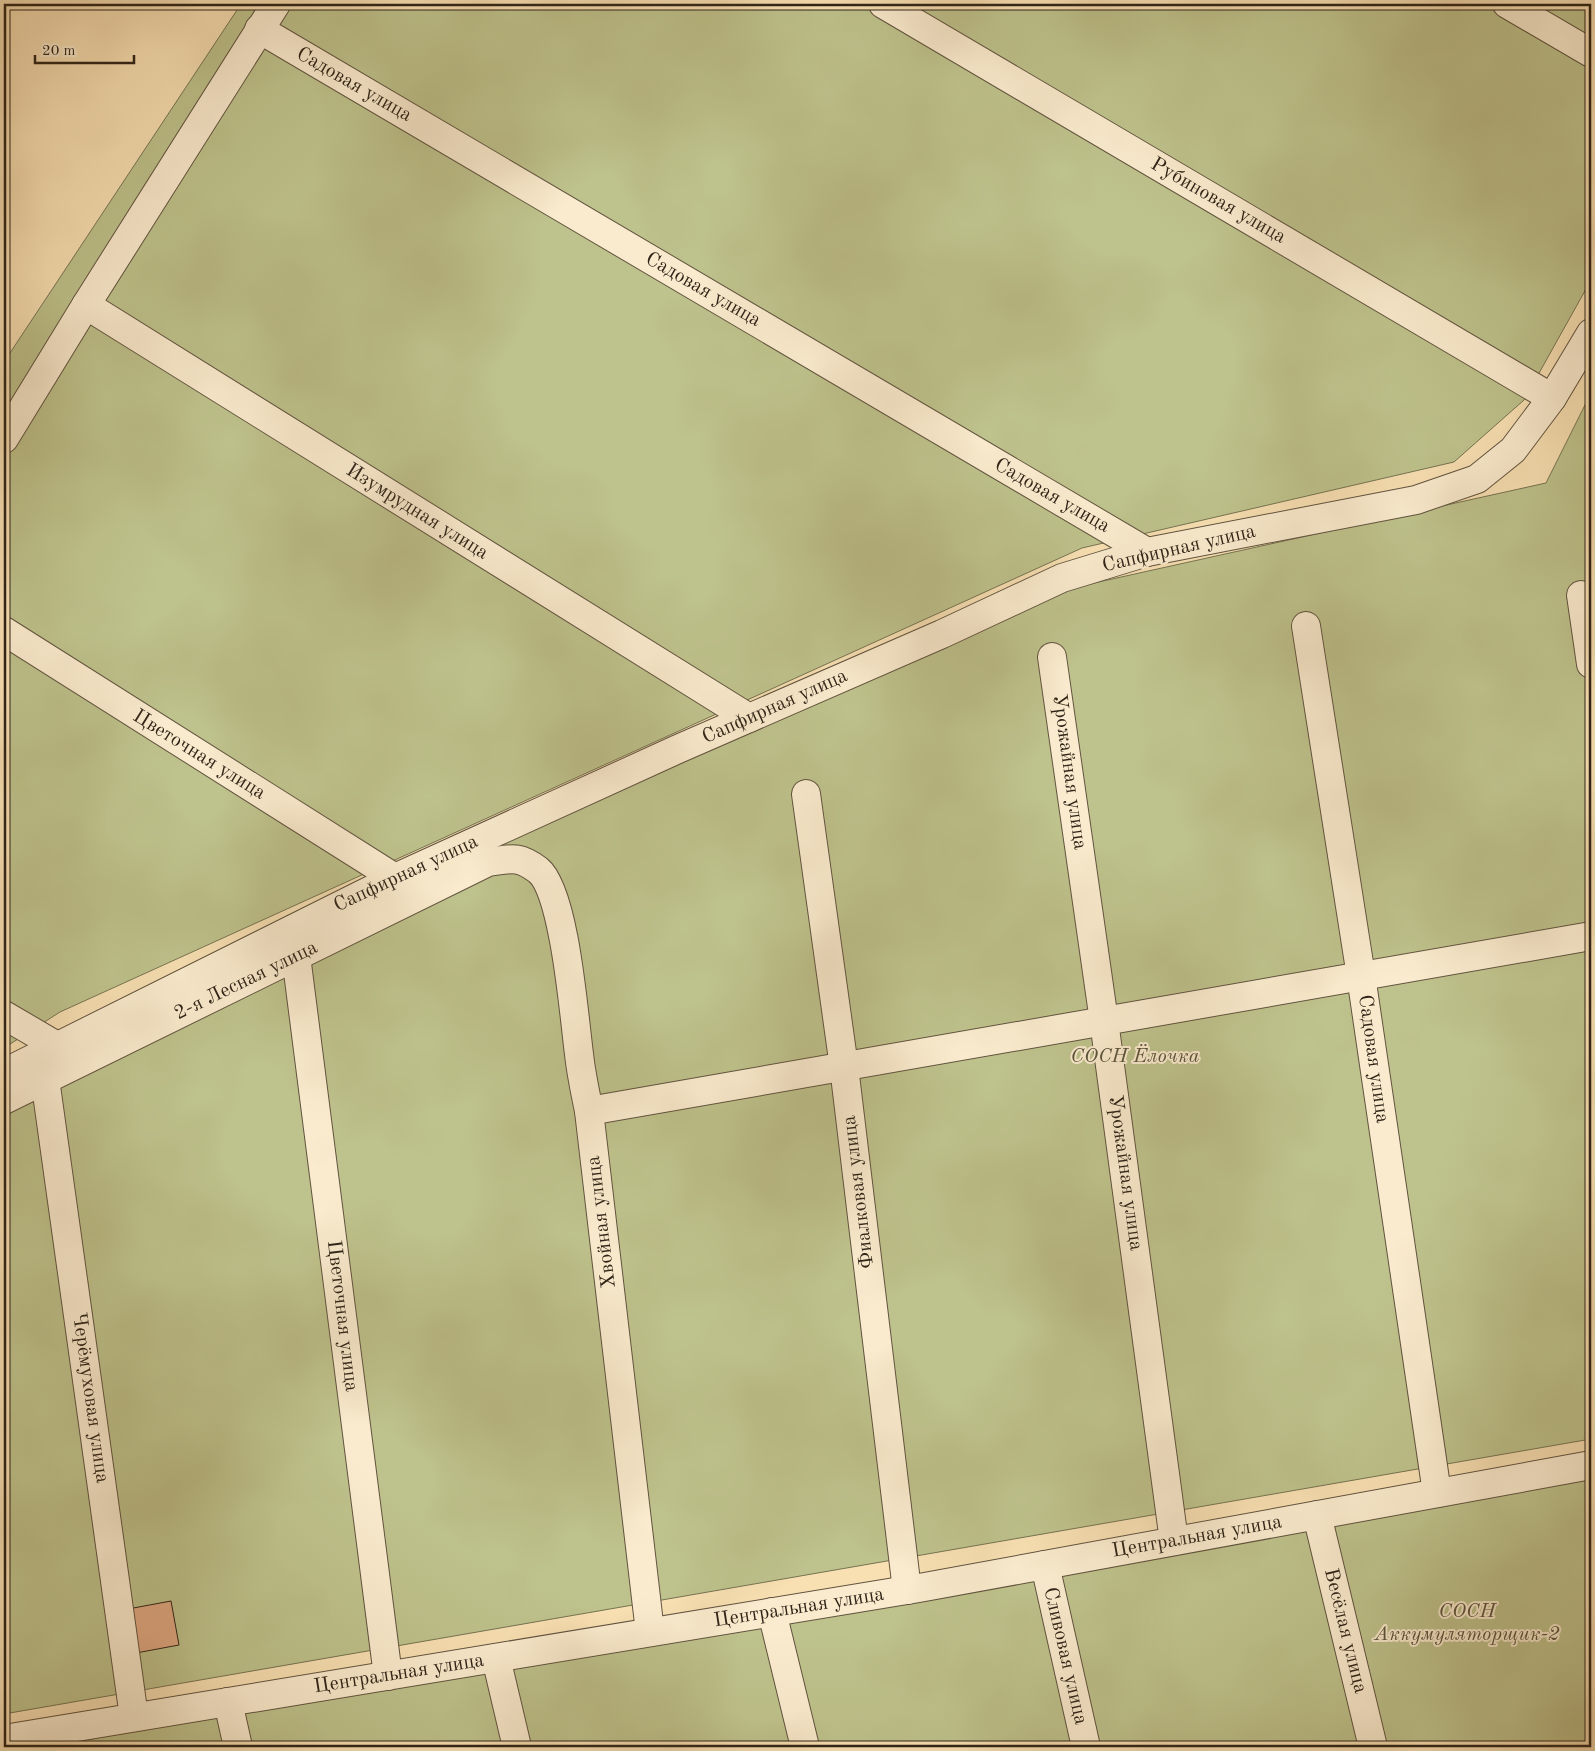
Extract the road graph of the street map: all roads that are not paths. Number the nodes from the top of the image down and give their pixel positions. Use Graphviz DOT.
graph roads {
  1 [pos="276,4"];
  2 [pos="883,4"];
  3 [pos="1507,4"];
  4 [pos="259,29"];
  5 [pos="1591,53"];
  6 [pos="86,305"];
  7 [pos="1591,333"];
  8 [pos="1552,398"];
  9 [pos="4,439"];
  10 [pos="1147,552"];
  11 [pos="1581,595"];
  12 [pos="1306,626"];
  13 [pos="4,631"];
  14 [pos="1052,657"];
  15 [pos="1591,664"];
  16 [pos="749,718"];
  17 [pos="806,794"];
  18 [pos="488,862"];
  19 [pos="395,878"];
  20 [pos="1591,936"];
  21 [pos="296,956"];
  22 [pos="1361,976"];
  23 [pos="4,1015"];
  24 [pos="1104,1021"];
  25 [pos="57,1046"];
  26 [pos="844,1067"];
  27 [pos="4,1073"];
  28 [pos="45,1079"];
  29 [pos="4,1100"];
  30 [pos="589,1110"];
  31 [pos="1591,1465"];
  32 [pos="1436,1493"];
  33 [pos="1317,1515"];
  34 [pos="1174,1541"];
  35 [pos="1045,1565"];
  36 [pos="907,1590"];
  37 [pos="772,1612"];
  38 [pos="650,1632"];
  39 [pos="496,1658"];
  40 [pos="388,1676"];
  41 [pos="228,1702"];
  42 [pos="134,1717"];
  43 [pos="4,1739"];
  44 [pos="238,1747"];
  45 [pos="517,1747"];
  46 [pos="804,1747"];
  47 [pos="1086,1747"];
  48 [pos="1373,1747"];
  1 -- 4 [label="street"];
  2 -- 8 [label="street, Рубиновая улица"];
  3 -- 5 [label="street"];
  4 -- 6 [label="street"];
  4 -- 10 [label="street, Садовая улица"];
  6 -- 9 [label="street"];
  6 -- 16 [label="street, Изумрудная улица"];
  7 -- 8 [label="street, Сапфирная улица"];
  8 -- 10 [label="street, Сапфирная улица"];
  10 -- 16 [label="street, Сапфирная улица"];
  11 -- 15 [label="street"];
  12 -- 22 [label="street, Садовая улица"];
  13 -- 19 [label="street, Цветочная улица"];
  14 -- 24 [label="street, Урожайная улица"];
  16 -- 19 [label="street, Сапфирная улица"];
  17 -- 26 [label="street, Фиалковая улица"];
  18 -- 21 [label="street, 2-я Лесная улица"];
  18 -- 30 [label="street, Хвойная улица"];
  19 -- 25 [label="street, Сапфирная улица"];
  20 -- 22 [label="street"];
  21 -- 28 [label="street, 2-я Лесная улица"];
  21 -- 40 [label="street, Цветочная улица"];
  22 -- 24 [label="street"];
  22 -- 32 [label="street, Садовая улица"];
  23 -- 25 [label="street"];
  24 -- 26 [label="street"];
  24 -- 34 [label="street, Урожайная улица"];
  25 -- 27 [label="street, Сапфирная улица"];
  26 -- 30 [label="street"];
  26 -- 36 [label="street, Фиалковая улица"];
  28 -- 29 [label="street, 2-я Лесная улица"];
  28 -- 42 [label="street, Черёмуховая улица"];
  30 -- 38 [label="street, Хвойная улица"];
  31 -- 32 [label="street, Центральная улица"];
  32 -- 33 [label="street, Центральная улица"];
  33 -- 34 [label="street, Центральная улица"];
  33 -- 48 [label="street, Весёлая улица"];
  34 -- 35 [label="street, Центральная улица"];
  35 -- 36 [label="street, Центральная улица"];
  35 -- 47 [label="street, Сливовая улица"];
  36 -- 37 [label="street, Центральная улица"];
  37 -- 38 [label="street, Центральная улица"];
  37 -- 46 [label="street"];
  38 -- 39 [label="street, Центральная улица"];
  39 -- 40 [label="street, Центральная улица"];
  39 -- 45 [label="street"];
  40 -- 41 [label="street, Центральная улица"];
  41 -- 42 [label="street, Центральная улица"];
  41 -- 44 [label="street"];
  42 -- 43 [label="street, Центральная улица"];
}
